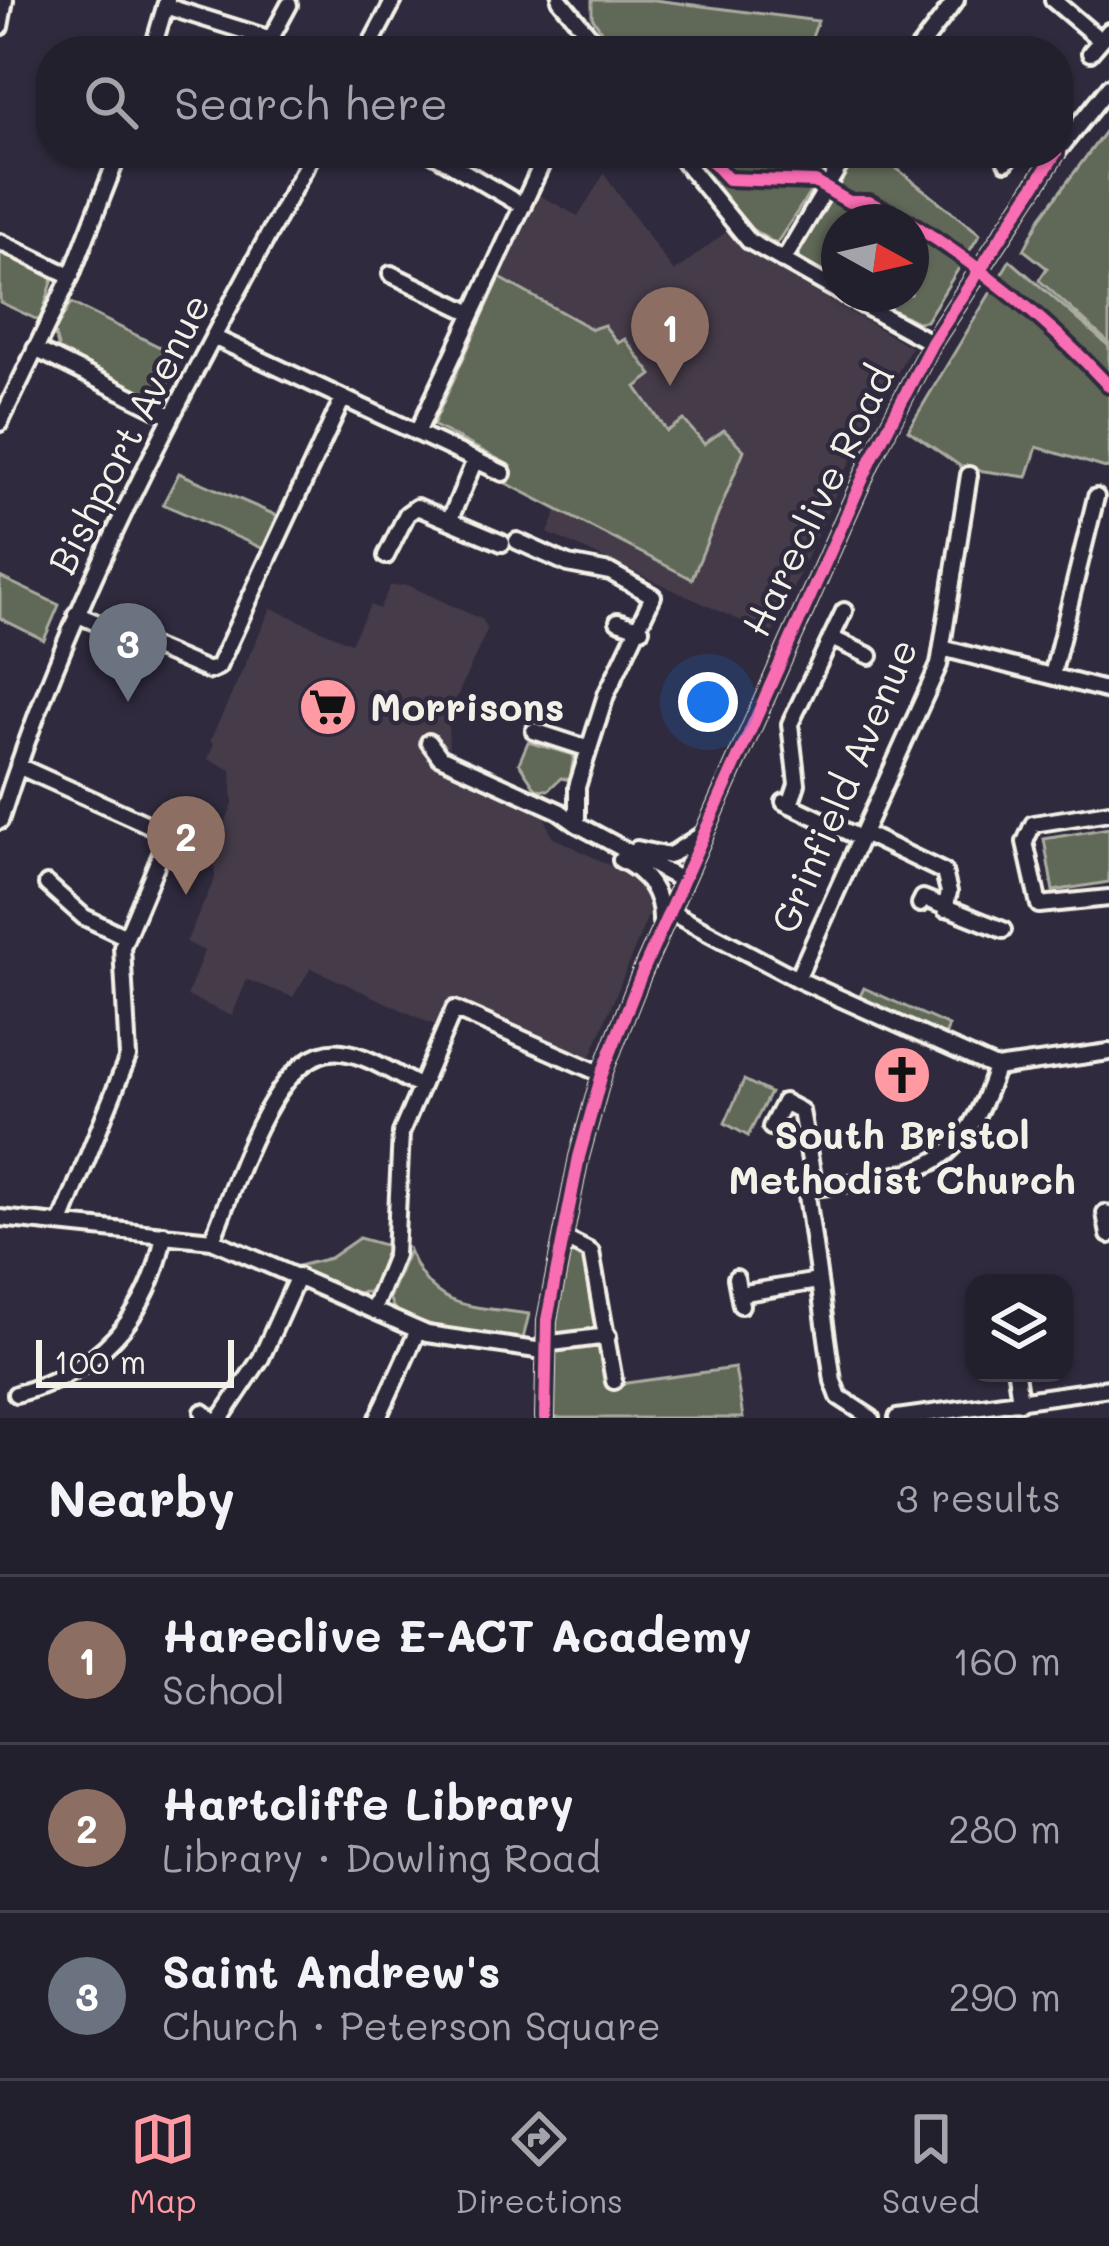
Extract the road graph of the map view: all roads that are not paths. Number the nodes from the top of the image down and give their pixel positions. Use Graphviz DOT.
graph roads {
  1 [pos="5,0"];
  2 [pos="394,0"];
  3 [pos="560,0"];
  4 [pos="956,0"];
  5 [pos="1053,0"];
  6 [pos="166,3"];
  7 [pos="289,5"];
  8 [pos="0,27"];
  9 [pos="156,36"];
  10 [pos="245,36"];
  11 [pos="272,36"];
  12 [pos="375,36"];
  13 [pos="590,36"];
  14 [pos="928,36"];
  15 [pos="1100,41"];
  16 [pos="1109,86"];
  17 [pos="1073,132"];
  18 [pos="113,168"];
  19 [pos="305,168"];
  20 [pos="458,168"];
  21 [pos="540,168"];
  22 [pos="688,168"];
  23 [pos="839,168"];
  24 [pos="1047,168"];
  25 [pos="523,206"];
  26 [pos="0,242"];
  27 [pos="783,261"];
  28 [pos="392,274"];
  29 [pos="71,276"];
  30 [pos="821,282"];
  31 [pos="876,312"];
  32 [pos="472,313"];
  33 [pos="213,337"];
  34 [pos="932,343"];
  35 [pos="35,349"];
  36 [pos="343,398"];
  37 [pos="171,416"];
  38 [pos="0,423"];
  39 [pos="417,433"];
  40 [pos="475,460"];
  41 [pos="503,473"];
  42 [pos="968,476"];
  43 [pos="1098,497"];
  44 [pos="450,519"];
  45 [pos="386,556"];
  46 [pos="844,610"];
  47 [pos="76,614"];
  48 [pos="618,621"];
  49 [pos="641,629"];
  50 [pos="831,638"];
  51 [pos="942,648"];
  52 [pos="870,656"];
  53 [pos="1052,676"];
  54 [pos="1109,691"];
  55 [pos="534,731"];
  56 [pos="429,742"];
  57 [pos="589,749"];
  58 [pos="18,766"];
  59 [pos="1109,812"];
  60 [pos="0,821"];
  61 [pos="590,832"];
  62 [pos="862,835"];
  63 [pos="700,836"];
  64 [pos="681,880"];
  65 [pos="47,884"];
  66 [pos="1109,898"];
  67 [pos="920,904"];
  68 [pos="945,909"];
  69 [pos="668,911"];
  70 [pos="660,929"];
  71 [pos="1003,930"];
  72 [pos="126,937"];
  73 [pos="796,979"];
  74 [pos="1109,1052"];
  75 [pos="996,1068"];
  76 [pos="602,1074"];
  77 [pos="419,1086"];
  78 [pos="772,1127"];
  79 [pos="815,1188"];
  80 [pos="1105,1214"];
  81 [pos="0,1218"];
  82 [pos="62,1223"];
  83 [pos="164,1234"];
  84 [pos="1105,1237"];
  85 [pos="562,1238"];
  86 [pos="212,1240"];
  87 [pos="298,1276"];
  88 [pos="818,1281"];
  89 [pos="738,1292"];
  90 [pos="373,1310"];
  91 [pos="418,1330"];
  92 [pos="608,1336"];
  93 [pos="544,1347"];
  94 [pos="26,1374"];
  95 [pos="614,1382"];
  96 [pos="1017,1382"];
  97 [pos="1109,1388"];
  98 [pos="1020,1402"];
  99 [pos="221,1418"];
  100 [pos="378,1418"];
  101 [pos="545,1418"];
  102 [pos="871,1418"];
  103 [pos="897,1418"];
  1 -- 8 [label="street"];
  2 -- 12 [label="street"];
  3 -- 13 [label="street"];
  4 -- 14 [label="street"];
  5 -- 15 [label="street"];
  6 -- 9 [label="street"];
  6 -- 10 [label="street"];
  7 -- 11 [label="street"];
  16 -- 17 [label="street, Hareclive Road"];
  18 -- 29 [label="street"];
  19 -- 33 [label="street, Bishport Avenue"];
  20 -- 25 [label="street"];
  21 -- 25 [label="street"];
  22 -- 27 [label="street"];
  23 -- 27 [label="street"];
  24 -- 34 [label="street, Hareclive Road"];
  25 -- 32 [label="street"];
  26 -- 29 [label="street"];
  27 -- 30 [label="street"];
  28 -- 32 [label="street"];
  29 -- 35 [label="street"];
  31 -- 34 [label="street"];
  32 -- 39 [label="street"];
  33 -- 36 [label="street"];
  33 -- 37 [label="street, Bishport Avenue"];
  34 -- 63 [label="street, Hareclive Road"];
  35 -- 37 [label="street"];
  35 -- 38 [label="street"];
  36 -- 39 [label="street"];
  36 -- 47 [label="street"];
  37 -- 47 [label="street, Bishport Avenue"];
  39 -- 40 [label="street"];
  40 -- 41 [label="street"];
  40 -- 44 [label="street"];
  42 -- 51 [label="street, Grinfield Avenue"];
  43 -- 53 [label="street"];
  44 -- 45 [label="street"];
  44 -- 49 [label="street"];
  46 -- 50 [label="street"];
  47 -- 58 [label="street, Bishport Avenue"];
  48 -- 49 [label="street"];
  49 -- 57 [label="street"];
  50 -- 52 [label="street"];
  50 -- 62 [label="street"];
  51 -- 53 [label="street"];
  51 -- 62 [label="street, Grinfield Avenue"];
  53 -- 54 [label="street"];
  55 -- 57 [label="street"];
  56 -- 61 [label="street"];
  57 -- 61 [label="street"];
  58 -- 60 [label="street, Bishport Avenue"];
  58 -- 72 [label="street"];
  59 -- 66 [label="street"];
  61 -- 63 [label="street"];
  61 -- 64 [label="street"];
  61 -- 70 [label="street"];
  62 -- 68 [label="street"];
  62 -- 73 [label="street, Grinfield Avenue"];
  63 -- 64 [label="street, Hareclive Road"];
  64 -- 69 [label="street, Hareclive Road"];
  65 -- 72 [label="street"];
  67 -- 68 [label="street"];
  68 -- 71 [label="street"];
  69 -- 70 [label="street, Hareclive Road"];
  69 -- 73 [label="street"];
  70 -- 76 [label="street, Hareclive Road"];
  72 -- 82 [label="street"];
  73 -- 75 [label="street"];
  74 -- 75 [label="street"];
  75 -- 79 [label="street"];
  76 -- 77 [label="street"];
  76 -- 85 [label="street, Hareclive Road"];
  77 -- 86 [label="street"];
  77 -- 90 [label="street"];
  78 -- 79 [label="street"];
  79 -- 88 [label="street"];
  80 -- 84 [label="street"];
  81 -- 82 [label="street"];
  82 -- 83 [label="street"];
  83 -- 86 [label="street"];
  83 -- 94 [label="street"];
  85 -- 92 [label="street"];
  85 -- 93 [label="street, Hareclive Road"];
  86 -- 87 [label="street"];
  87 -- 90 [label="street"];
  87 -- 99 [label="street"];
  88 -- 89 [label="street"];
  88 -- 102 [label="street"];
  90 -- 91 [label="street"];
  91 -- 93 [label="street"];
  91 -- 100 [label="street"];
  92 -- 93 [label="street"];
  92 -- 95 [label="street"];
  93 -- 101 [label="street, Hareclive Road"];
  96 -- 98 [label="street"];
  97 -- 98 [label="street"];
  98 -- 103 [label="street"];
}
